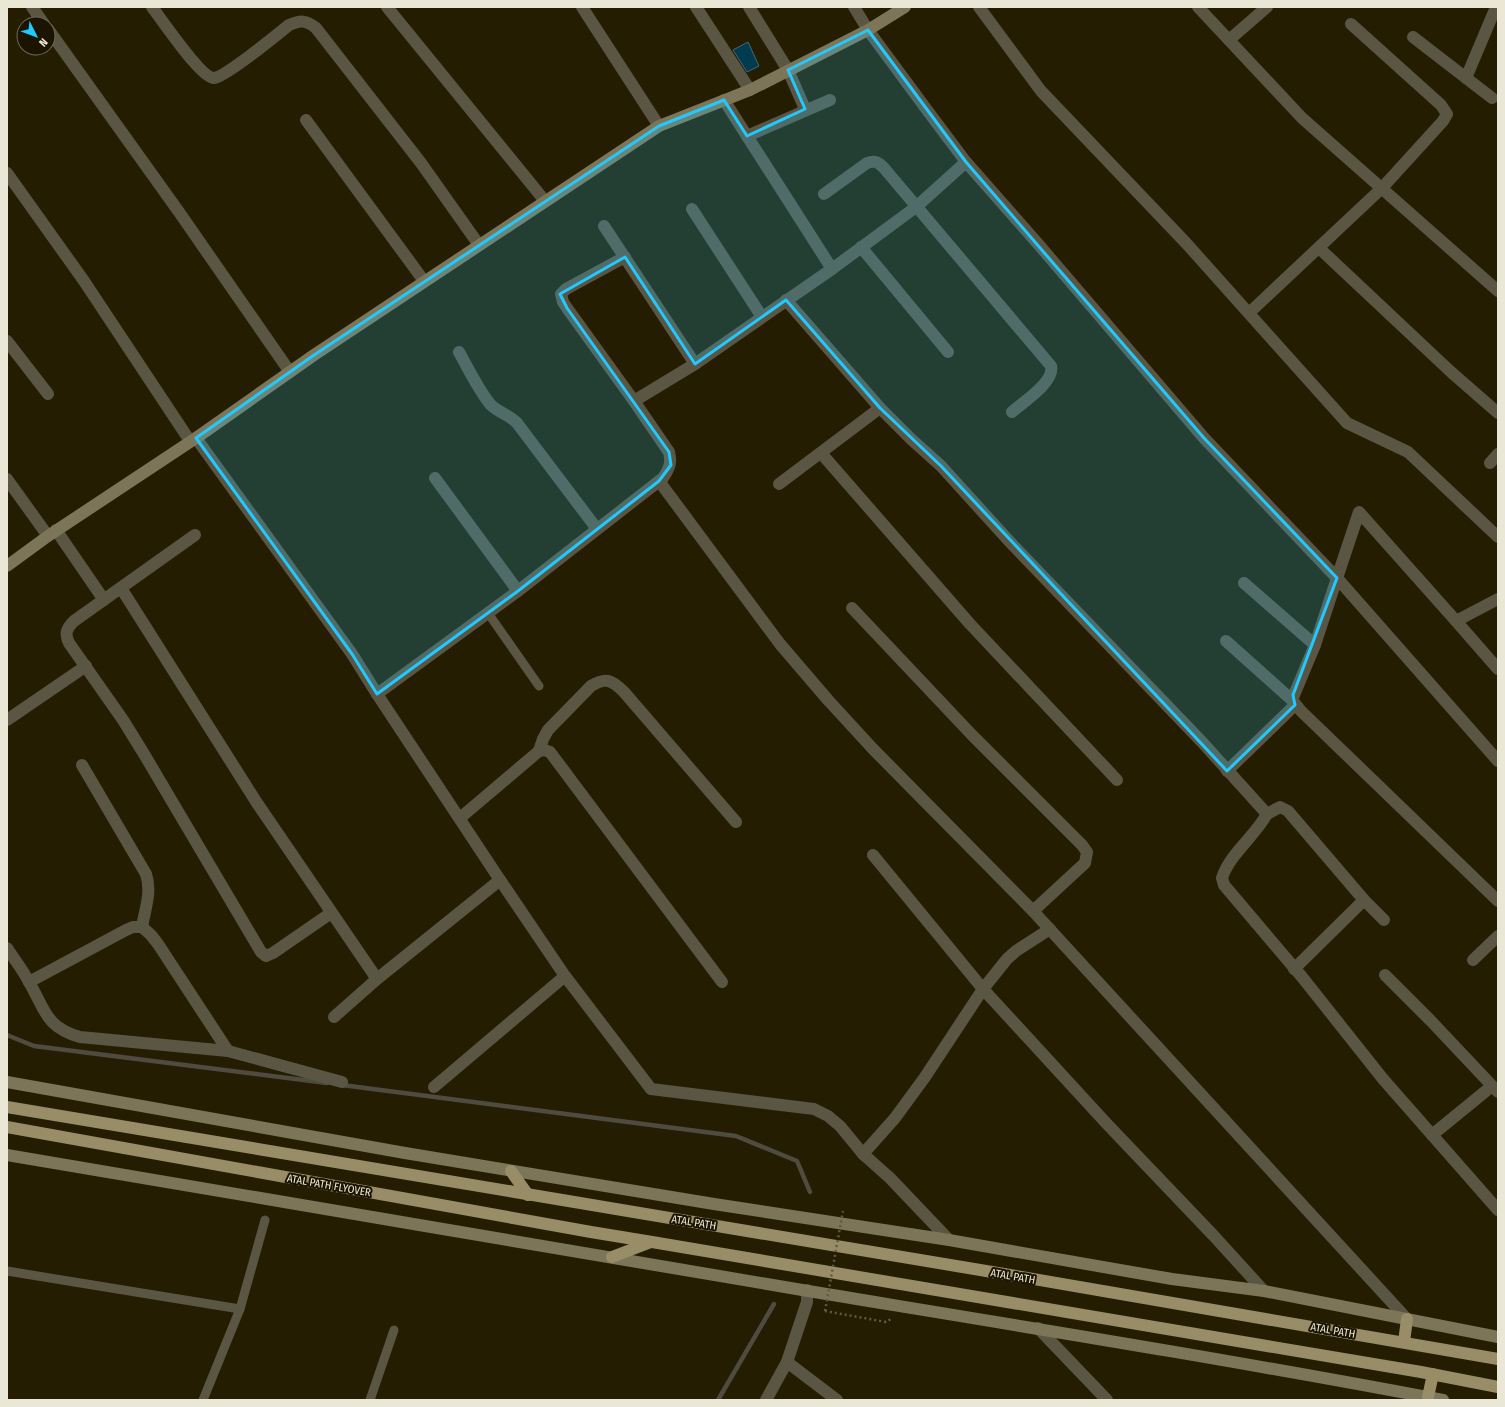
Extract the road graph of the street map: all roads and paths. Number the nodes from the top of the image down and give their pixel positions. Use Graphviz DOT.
graph roads {
  1 [pos="32,7"];
  2 [pos="152,7"];
  3 [pos="387,7"];
  4 [pos="582,7"];
  5 [pos="696,7"];
  6 [pos="748,7"];
  7 [pos="854,7"];
  8 [pos="905,7"];
  9 [pos="979,7"];
  10 [pos="1198,7"];
  11 [pos="1267,7"];
  12 [pos="1496,7"];
  13 [pos="38,16"];
  14 [pos="1351,24"];
  15 [pos="868,30"];
  16 [pos="1413,37"];
  17 [pos="1229,40"];
  18 [pos="56,41"];
  19 [pos="788,70"];
  20 [pos="1466,78"];
  21 [pos="750,90"];
  22 [pos="1492,98"];
  23 [pos="724,100"];
  24 [pos="830,100"];
  25 [pos="805,109"];
  26 [pos="306,120"];
  27 [pos="659,126"];
  28 [pos="747,136"];
  29 [pos="966,162"];
  30 [pos="7,173"];
  31 [pos="1382,188"];
  32 [pos="824,194"];
  33 [pos="545,201"];
  34 [pos="916,207"];
  35 [pos="692,209"];
  36 [pos="604,226"];
  37 [pos="479,245"];
  38 [pos="861,248"];
  39 [pos="1319,248"];
  40 [pos="624,257"];
  41 [pos="832,269"];
  42 [pos="424,281"];
  43 [pos="1498,290"];
  44 [pos="786,300"];
  45 [pos="1249,313"];
  46 [pos="762,317"];
  47 [pos="7,341"];
  48 [pos="459,352"];
  49 [pos="948,352"];
  50 [pos="695,364"];
  51 [pos="290,372"];
  52 [pos="48,394"];
  53 [pos="634,401"];
  54 [pos="880,408"];
  55 [pos="1012,412"];
  56 [pos="1498,413"];
  57 [pos="193,440"];
  58 [pos="821,452"];
  59 [pos="1498,454"];
  60 [pos="1490,464"];
  61 [pos="434,478"];
  62 [pos="7,479"];
  63 [pos="659,481"];
  64 [pos="779,484"];
  65 [pos="597,530"];
  66 [pos="52,533"];
  67 [pos="195,535"];
  68 [pos="1498,537"];
  69 [pos="7,566"];
  70 [pos="1337,578"];
  71 [pos="1244,583"];
  72 [pos="121,588"];
  73 [pos="518,591"];
  74 [pos="1498,599"];
  75 [pos="104,600"];
  76 [pos="852,608"];
  77 [pos="488,613"];
  78 [pos="1456,621"];
  79 [pos="1226,641"];
  80 [pos="1315,645"];
  81 [pos="86,666"];
  82 [pos="1498,669"];
  83 [pos="538,686"];
  84 [pos="377,694"];
  85 [pos="1293,703"];
  86 [pos="7,720"];
  87 [pos="539,751"];
  88 [pos="1498,761"];
  89 [pos="82,765"];
  90 [pos="1227,771"];
  91 [pos="1117,780"];
  92 [pos="1267,814"];
  93 [pos="460,818"];
  94 [pos="736,822"];
  95 [pos="873,855"];
  96 [pos="500,880"];
  97 [pos="1364,900"];
  98 [pos="1498,901"];
  99 [pos="331,913"];
  100 [pos="1040,920"];
  101 [pos="1384,920"];
  102 [pos="142,927"];
  103 [pos="1498,936"];
  104 [pos="7,948"];
  105 [pos="1474,960"];
  106 [pos="1294,968"];
  107 [pos="1385,975"];
  108 [pos="565,976"];
  109 [pos="377,979"];
  110 [pos="29,982"];
  111 [pos="722,982"];
  112 [pos="983,989"];
  113 [pos="334,1017"];
  114 [pos="228,1052"];
  115 [pos="7,1082"];
  116 [pos="342,1082"];
  117 [pos="434,1087"];
  118 [pos="1495,1089"];
  119 [pos="7,1107"];
  120 [pos="7,1127"];
  121 [pos="1432,1135"];
  122 [pos="864,1154"];
  123 [pos="7,1155"];
  124 [pos="512,1171"];
  125 [pos="528,1195"];
  126 [pos="1498,1210"];
  127 [pos="843,1211"];
  128 [pos="265,1220"];
  129 [pos="949,1240"];
  130 [pos="652,1242"];
  131 [pos="612,1257"];
  132 [pos="7,1271"];
  133 [pos="807,1290"];
  134 [pos="1264,1292"];
  135 [pos="240,1309"];
  136 [pos="1407,1319"];
  137 [pos="886,1322"];
  138 [pos="1038,1328"];
  139 [pos="394,1330"];
  140 [pos="1498,1337"];
  141 [pos="1404,1342"];
  142 [pos="1498,1359"];
  143 [pos="787,1362"];
  144 [pos="1433,1374"];
  145 [pos="1498,1387"];
  146 [pos="1101,1398"];
  147 [pos="1428,1399"];
  148 [pos="203,1400"];
  149 [pos="370,1400"];
  150 [pos="766,1400"];
  151 [pos="837,1400"];
  152 [pos="1443,1400"];
  1 -- 13 [label="street"];
  2 -- 37 [label="street"];
  3 -- 33 [label="street"];
  4 -- 27 [label="street"];
  5 -- 21 [label="street"];
  6 -- 19 [label="street"];
  7 -- 15 [label="street"];
  8 -- 15 [label="street"];
  9 -- 45 [label="street"];
  10 -- 17 [label="street"];
  11 -- 17 [label="street"];
  12 -- 20 [label="street"];
  14 -- 31 [label="street"];
  15 -- 19 [label="street"];
  15 -- 29 [label="street"];
  16 -- 20 [label="street"];
  17 -- 31 [label="street"];
  18 -- 51 [label="street"];
  19 -- 21 [label="street"];
  19 -- 25 [label="street"];
  20 -- 22 [label="street"];
  21 -- 23 [label="street"];
  23 -- 27 [label="street"];
  23 -- 28 [label="street"];
  24 -- 25 [label="street"];
  25 -- 28 [label="street"];
  26 -- 42 [label="street"];
  27 -- 33 [label="street"];
  28 -- 41 [label="street"];
  29 -- 34 [label="street"];
  29 -- 70 [label="street"];
  30 -- 57 [label="street"];
  31 -- 39 [label="street"];
  31 -- 43 [label="street"];
  32 -- 34 [label="street"];
  33 -- 37 [label="street"];
  34 -- 38 [label="street"];
  34 -- 55 [label="street"];
  35 -- 46 [label="street"];
  36 -- 40 [label="street"];
  37 -- 42 [label="street"];
  38 -- 41 [label="street"];
  38 -- 49 [label="street"];
  39 -- 45 [label="street"];
  39 -- 56 [label="street"];
  40 -- 50 [label="street"];
  40 -- 53 [label="street"];
  41 -- 44 [label="street"];
  42 -- 51 [label="street"];
  44 -- 46 [label="street"];
  44 -- 54 [label="street"];
  45 -- 68 [label="street"];
  46 -- 50 [label="street"];
  47 -- 52 [label="street"];
  48 -- 65 [label="street"];
  50 -- 53 [label="street"];
  51 -- 57 [label="street"];
  53 -- 63 [label="street"];
  54 -- 58 [label="street"];
  54 -- 90 [label="street"];
  57 -- 66 [label="street"];
  57 -- 84 [label="street"];
  58 -- 64 [label="street"];
  58 -- 91 [label="street"];
  59 -- 60 [label="street"];
  61 -- 73 [label="street"];
  62 -- 66 [label="street"];
  63 -- 65 [label="street"];
  63 -- 100 [label="street"];
  65 -- 73 [label="street"];
  66 -- 69 [label="street"];
  66 -- 75 [label="street"];
  67 -- 72 [label="street"];
  70 -- 78 [label="street"];
  70 -- 80 [label="street"];
  70 -- 88 [label="street"];
  71 -- 80 [label="street"];
  72 -- 75 [label="street"];
  72 -- 99 [label="street"];
  73 -- 77 [label="street"];
  74 -- 78 [label="street"];
  75 -- 81 [label="street"];
  76 -- 100 [label="street"];
  77 -- 83 [label="lane"];
  77 -- 84 [label="street"];
  78 -- 82 [label="street"];
  79 -- 85 [label="street"];
  80 -- 85 [label="street"];
  81 -- 86 [label="street"];
  81 -- 99 [label="street"];
  84 -- 93 [label="street"];
  85 -- 90 [label="street"];
  85 -- 98 [label="street"];
  87 -- 93 [label="street"];
  87 -- 94 [label="street"];
  87 -- 111 [label="street"];
  89 -- 102 [label="street"];
  90 -- 92 [label="street"];
  92 -- 97 [label="street"];
  92 -- 106 [label="street"];
  93 -- 96 [label="street"];
  95 -- 112 [label="street"];
  96 -- 108 [label="street"];
  96 -- 109 [label="street"];
  97 -- 101 [label="street"];
  97 -- 106 [label="street"];
  99 -- 109 [label="street"];
  100 -- 112 [label="street"];
  100 -- 136 [label="street"];
  102 -- 110 [label="street"];
  102 -- 114 [label="street"];
  103 -- 105 [label="street"];
  104 -- 110 [label="street"];
  106 -- 121 [label="street"];
  107 -- 118 [label="street"];
  108 -- 117 [label="street"];
  108 -- 122 [label="street"];
  109 -- 113 [label="street"];
  110 -- 114 [label="street"];
  112 -- 122 [label="street"];
  112 -- 134 [label="street"];
  114 -- 116 [label="street"];
  115 -- 124 [label="street"];
  118 -- 121 [label="street"];
  119 -- 125 [label="main road, ATAL PATH FLYOVER"];
  120 -- 130 [label="main road, ATAL PATH FLYOVER"];
  121 -- 126 [label="street"];
  122 -- 129 [label="street"];
  123 -- 131 [label="street"];
  124 -- 125 [label="main road"];
  124 -- 129 [label="street"];
  125 -- 141 [label="main road, ATAL PATH"];
  127 -- 137 [label="path, bridge"];
  128 -- 135 [label="lane"];
  129 -- 134 [label="street"];
  130 -- 131 [label="main road"];
  130 -- 144 [label="main road, ATAL PATH FLYOVER"];
  131 -- 133 [label="street"];
  132 -- 135 [label="lane"];
  133 -- 138 [label="street"];
  133 -- 143 [label="street"];
  134 -- 136 [label="street"];
  135 -- 148 [label="lane"];
  136 -- 140 [label="street"];
  136 -- 141 [label="main road"];
  138 -- 146 [label="street"];
  138 -- 147 [label="street"];
  139 -- 149 [label="lane"];
  141 -- 142 [label="main road, ATAL PATH"];
  143 -- 150 [label="street"];
  143 -- 151 [label="street"];
  144 -- 145 [label="main road, ATAL PATH FLYOVER"];
  144 -- 147 [label="main road"];
  147 -- 152 [label="street"];
}
